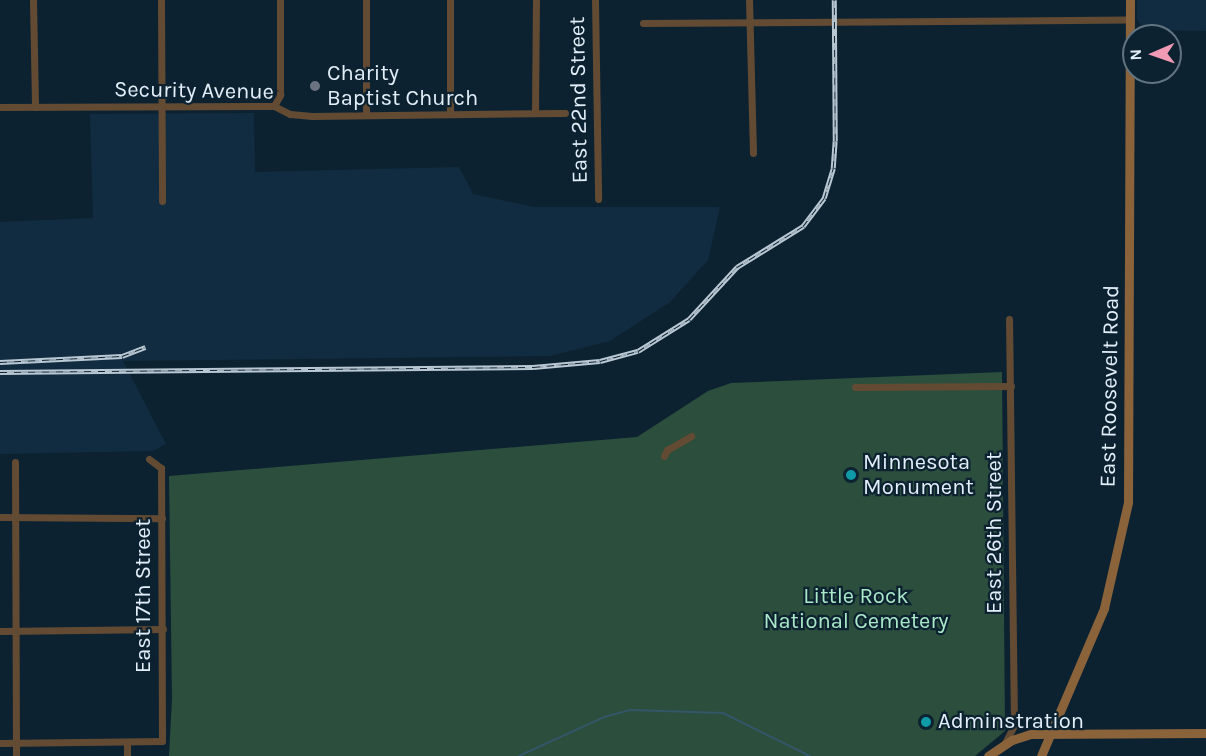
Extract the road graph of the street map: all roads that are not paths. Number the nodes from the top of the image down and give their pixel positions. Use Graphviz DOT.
graph roads {
  1 [pos="33,0"];
  2 [pos="161,0"];
  3 [pos="280,0"];
  4 [pos="366,0"];
  5 [pos="450,0"];
  6 [pos="536,0"];
  7 [pos="595,0"];
  8 [pos="749,0"];
  9 [pos="1130,0"];
  10 [pos="1130,20"];
  11 [pos="643,23"];
  12 [pos="749,23"];
  13 [pos="35,106"];
  14 [pos="162,106"];
  15 [pos="274,106"];
  16 [pos="0,107"];
  17 [pos="535,112"];
  18 [pos="450,113"];
  19 [pos="566,113"];
  20 [pos="366,114"];
  21 [pos="753,153"];
  22 [pos="598,199"];
  23 [pos="162,201"];
  24 [pos="1009,319"];
  25 [pos="1011,386"];
  26 [pos="855,387"];
  27 [pos="691,436"];
  28 [pos="664,456"];
  29 [pos="149,459"];
  30 [pos="15,462"];
  31 [pos="0,517"];
  32 [pos="16,517"];
  33 [pos="162,518"];
  34 [pos="163,629"];
  35 [pos="0,631"];
  36 [pos="15,631"];
  37 [pos="1206,733"];
  38 [pos="1050,734"];
  39 [pos="127,742"];
  40 [pos="0,743"];
  41 [pos="15,743"];
  42 [pos="1003,745"];
  43 [pos="16,756"];
  44 [pos="127,756"];
  45 [pos="988,756"];
  46 [pos="1041,756"];
  1 -- 13 [label="street"];
  2 -- 14 [label="street"];
  3 -- 15 [label="street"];
  4 -- 20 [label="street"];
  5 -- 18 [label="street"];
  6 -- 17 [label="street"];
  7 -- 22 [label="street, East 22nd Street"];
  8 -- 12 [label="street"];
  9 -- 10 [label="main road, East Roosevelt Road"];
  10 -- 12 [label="street"];
  10 -- 38 [label="main road, East Roosevelt Road"];
  11 -- 12 [label="street"];
  12 -- 21 [label="street"];
  13 -- 14 [label="street, Security Avenue"];
  13 -- 16 [label="street, Security Avenue"];
  14 -- 15 [label="street, Security Avenue"];
  14 -- 23 [label="street"];
  15 -- 20 [label="street, Security Avenue"];
  17 -- 18 [label="street, Security Avenue"];
  17 -- 19 [label="street, Security Avenue"];
  18 -- 20 [label="street, Security Avenue"];
  24 -- 25 [label="street, East 26th Street"];
  25 -- 26 [label="street"];
  25 -- 42 [label="street, East 26th Street"];
  27 -- 28 [label="street"];
  29 -- 33 [label="street, East 17th Street"];
  30 -- 32 [label="street"];
  31 -- 32 [label="street"];
  32 -- 33 [label="street"];
  32 -- 36 [label="street"];
  33 -- 34 [label="street, East 17th Street"];
  34 -- 36 [label="street"];
  34 -- 39 [label="street, East 17th Street"];
  35 -- 36 [label="street"];
  36 -- 41 [label="street"];
  37 -- 38 [label="main road"];
  38 -- 42 [label="main road"];
  38 -- 46 [label="main road, East Roosevelt Road"];
  39 -- 41 [label="street"];
  39 -- 44 [label="street"];
  40 -- 41 [label="street"];
  41 -- 43 [label="street"];
  42 -- 45 [label="main road"];
}
